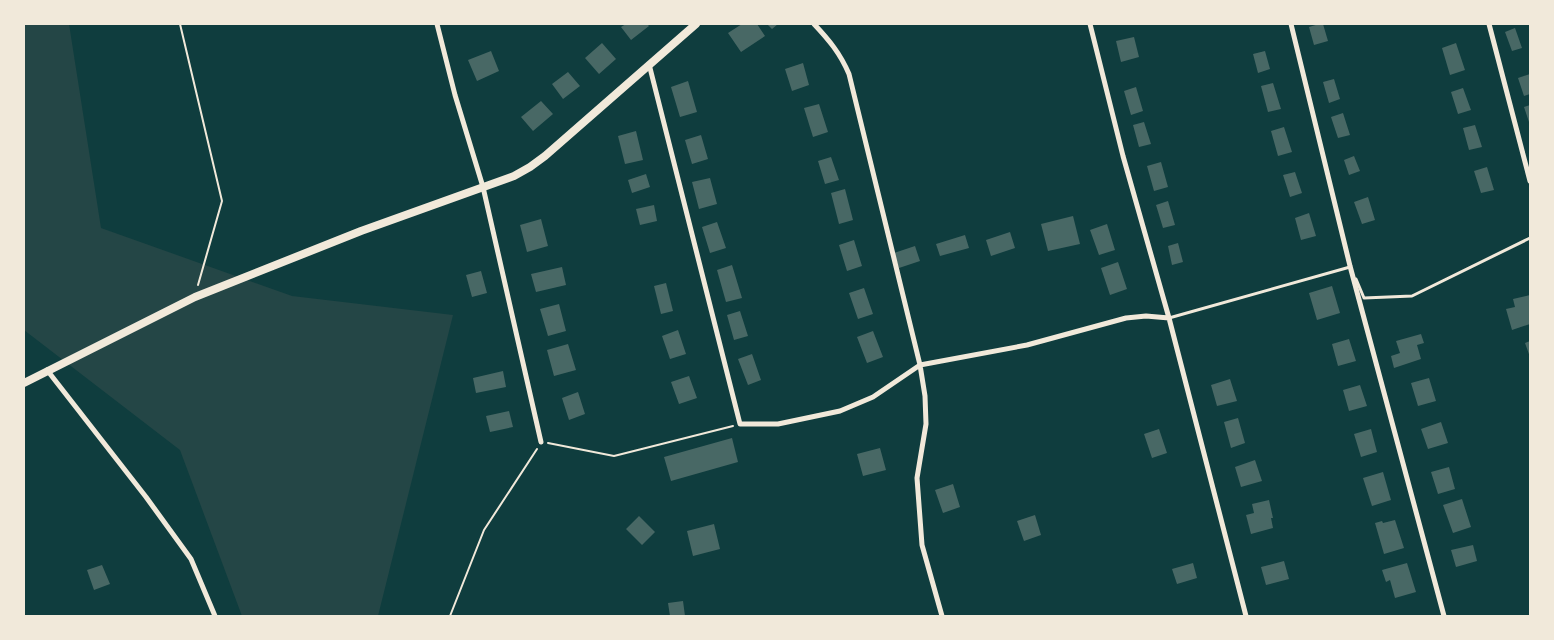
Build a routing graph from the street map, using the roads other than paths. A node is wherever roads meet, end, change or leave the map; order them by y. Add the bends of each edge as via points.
1 (437, 24) edge
2 (696, 24) edge
3 (814, 24) edge
4 (1090, 24) edge
5 (1291, 24) edge
6 (1489, 24) edge
7 (649, 64) junction
8 (1530, 181) edge
9 (483, 187) junction
10 (1530, 238) edge
11 (1350, 266) junction
12 (1168, 318) junction
13 (920, 365) junction
14 (47, 370) junction
15 (24, 383) edge
16 (541, 442) road end
17 (215, 616) edge
18 (942, 616) edge
19 (1246, 616) edge
20 (1444, 616) edge

1 - 9 street
2 - 7 street
3 - 13 street via 832,42 849,74
4 - 12 street via 1122,156
5 - 11 street
6 - 8 street
7 - 9 street via 530,168
7 - 13 street via 740,424 778,424 840,411 872,397
9 - 14 street via 195,297
9 - 16 street
10 - 11 lane via 1412,296 1364,298
11 - 12 lane
11 - 20 street
12 - 13 street via 1126,318 1027,345
12 - 19 street
13 - 18 street via 926,424 917,478 922,545
14 - 15 street
14 - 17 street via 191,558

